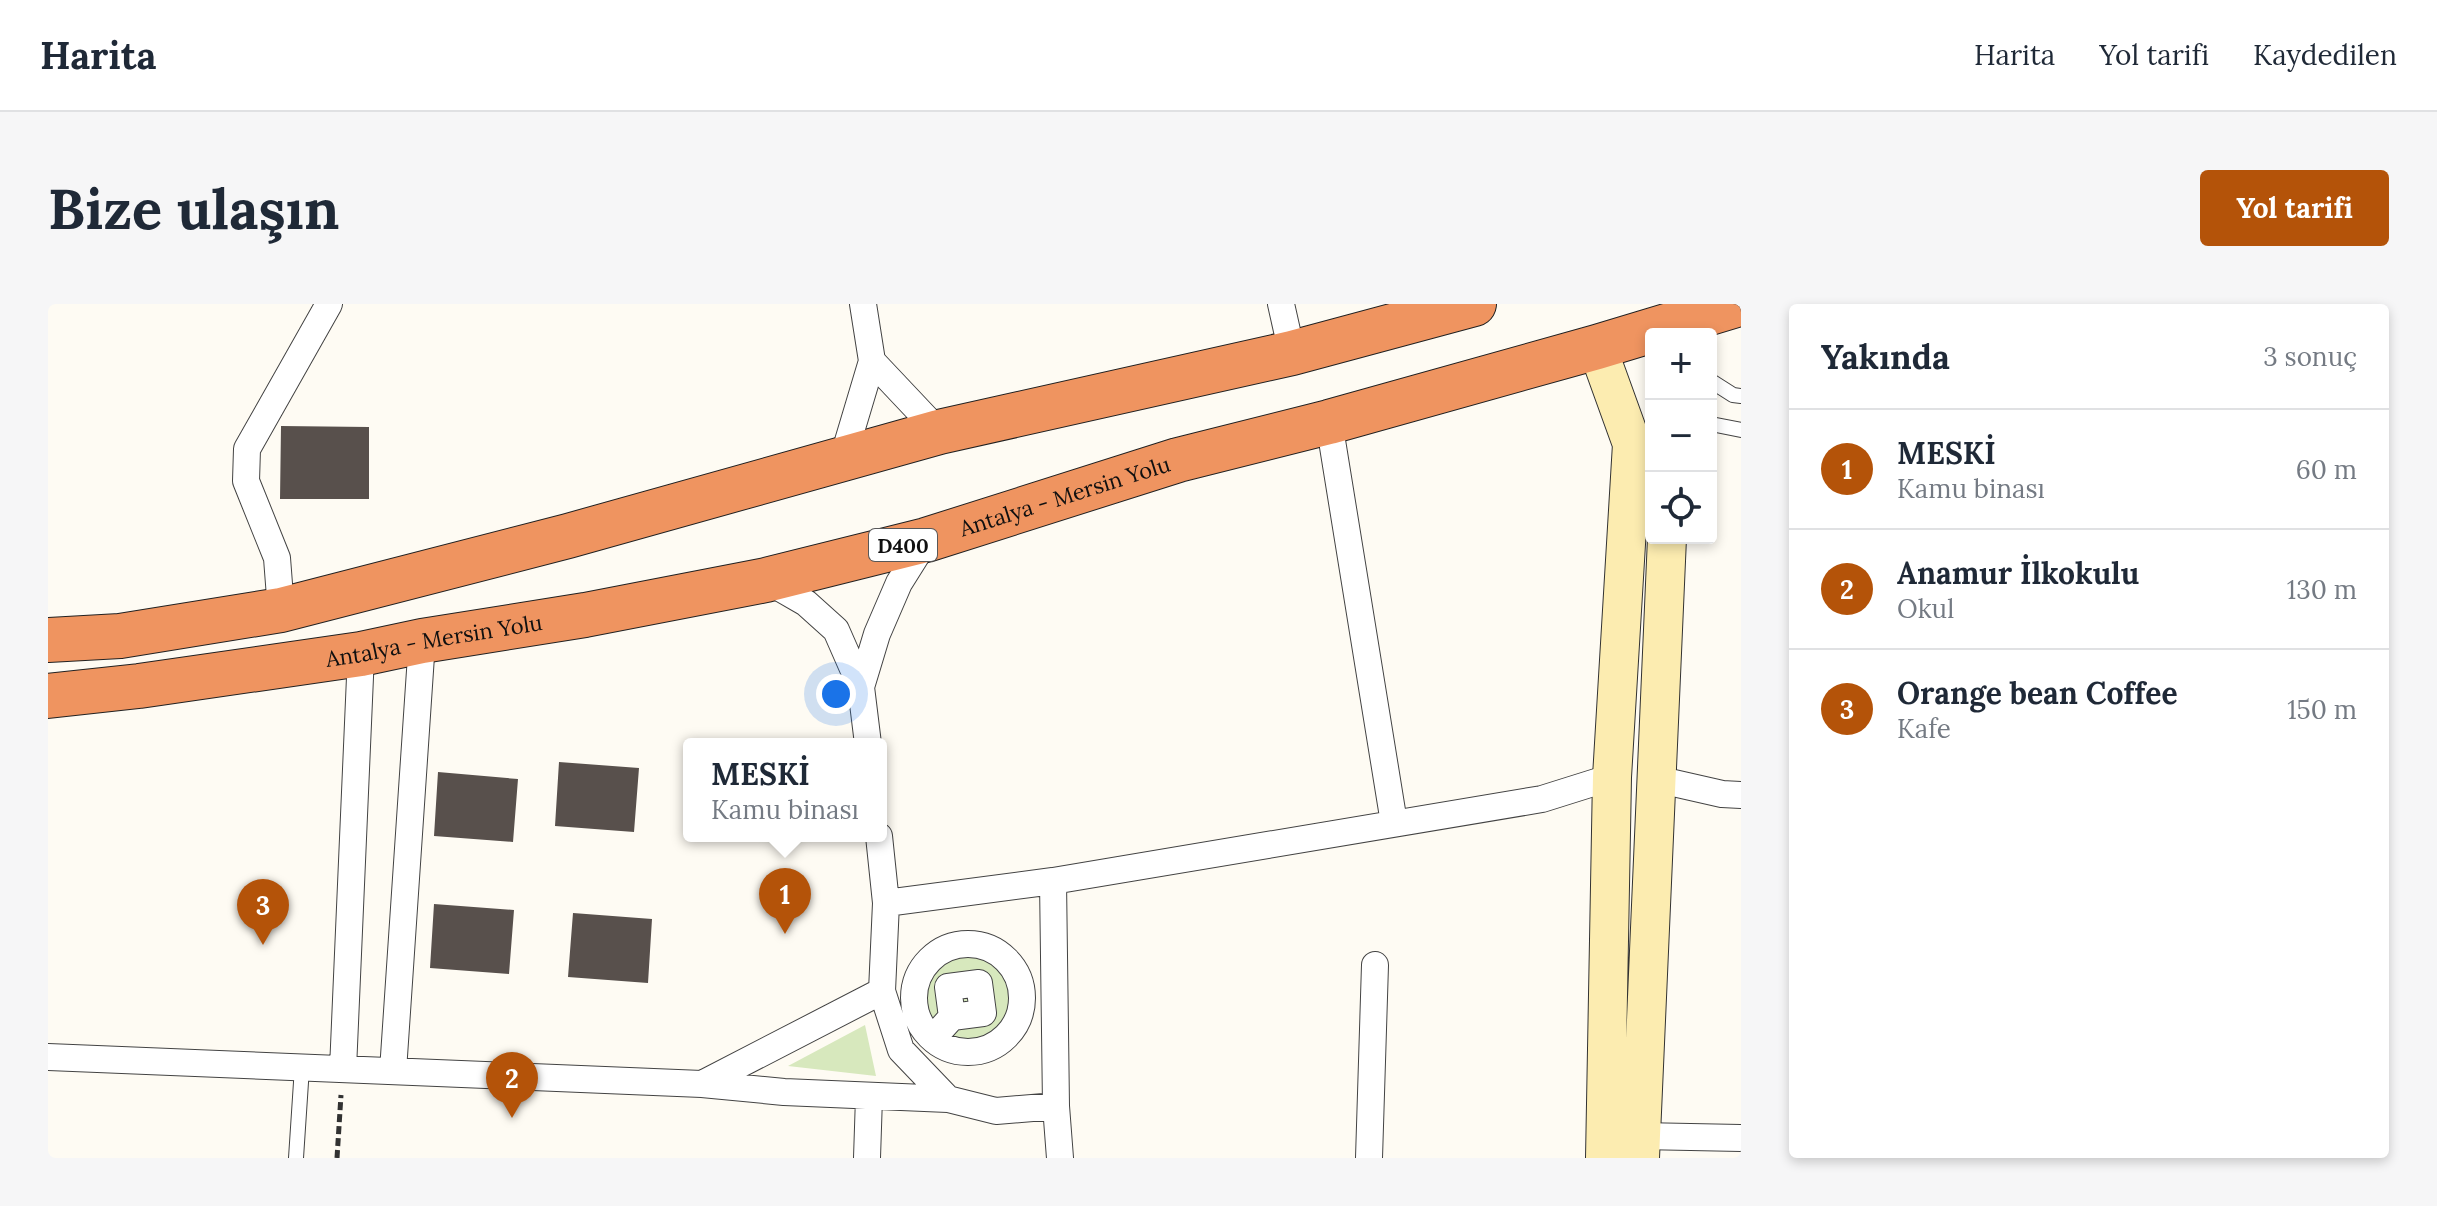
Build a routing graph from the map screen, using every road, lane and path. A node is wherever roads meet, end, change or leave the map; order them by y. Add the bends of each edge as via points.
1 (329, 304) edge
2 (863, 304) edge
3 (1281, 304) edge
4 (1464, 306) edge
5 (1715, 318) edge
6 (1597, 347) junction
7 (1292, 353) junction
8 (872, 361) junction
9 (1717, 385) edge
10 (1741, 396) edge
11 (1329, 422) junction
12 (1717, 425) edge
13 (1741, 430) edge
14 (939, 432) junction
15 (1641, 439) edge
16 (843, 458) junction
17 (926, 540) junction
18 (1667, 544) edge
19 (766, 580) junction
20 (281, 610) junction
21 (48, 640) edge
22 (422, 641) junction
23 (361, 654) junction
24 (861, 687) junction
25 (48, 696) edge
26 (867, 738) edge
27 (1612, 793) junction
28 (1655, 794) junction
29 (1732, 795) edge
30 (1394, 823) junction
31 (880, 842) edge
32 (1053, 881) junction
33 (886, 903) junction
34 (1002, 956) junction
35 (1375, 965) dead end
36 (924, 966) junction
37 (979, 983) junction
38 (948, 987) junction
39 (882, 991) junction
40 (983, 1013) junction
41 (952, 1017) junction
42 (1010, 1032) junction
43 (933, 1038) junction
44 (48, 1057) edge
45 (302, 1067) junction
46 (343, 1069) junction
47 (393, 1071) junction
48 (702, 1084) junction
49 (869, 1097) junction
50 (948, 1099) junction
51 (1056, 1106) junction
52 (1741, 1138) edge
53 (1640, 1147) edge
54 (296, 1158) edge
55 (337, 1158) edge
56 (867, 1158) edge
57 (1060, 1158) edge
58 (1369, 1158) edge
59 (1605, 1158) edge

1 - 20 street via 247,449 246,481 277,558
2 - 8 street
3 - 7 street
4 - 7 highway
5 - 6 highway, Antalya - Mersin Yolu / D400
6 - 11 highway, Antalya - Mersin Yolu / D400
6 - 15 street
7 - 14 highway
8 - 14 street
8 - 16 street
9 - 10 lane
11 - 17 highway, Antalya - Mersin Yolu / D400 via 1178,460
11 - 30 street
12 - 13 lane
14 - 16 highway
15 - 27 street
16 - 20 highway
17 - 19 highway, Antalya - Mersin Yolu / D400
17 - 24 street via 899,583
18 - 28 street
19 - 22 highway, Antalya - Mersin Yolu / D400
19 - 24 street via 806,603 836,630
20 - 21 highway via 120,636
22 - 23 highway, Antalya - Mersin Yolu / D400
22 - 47 street
23 - 25 highway, Antalya - Mersin Yolu / D400
23 - 46 street
24 - 26 street
27 - 28 street
27 - 30 street
27 - 59 street
28 - 29 street
28 - 53 street
30 - 32 street
31 - 33 street
32 - 33 street
32 - 51 street
33 - 39 street
34 - 36 street via 986,947 952,946
34 - 37 street
34 - 42 street via 1013,968 1022,996 1019,1018
35 - 58 street
36 - 38 street
36 - 43 street via 915,1004
37 - 38 street
37 - 40 street
38 - 41 street
39 - 48 street
39 - 50 street via 901,1050
40 - 41 street
40 - 42 street
41 - 43 street
42 - 43 street via 989,1047 964,1052
44 - 45 street
45 - 46 street
45 - 54 lane
46 - 47 street
46 - 55 path
47 - 48 street
48 - 49 street
49 - 50 street
49 - 56 street
50 - 51 street via 996,1111
51 - 57 street
52 - 53 street

